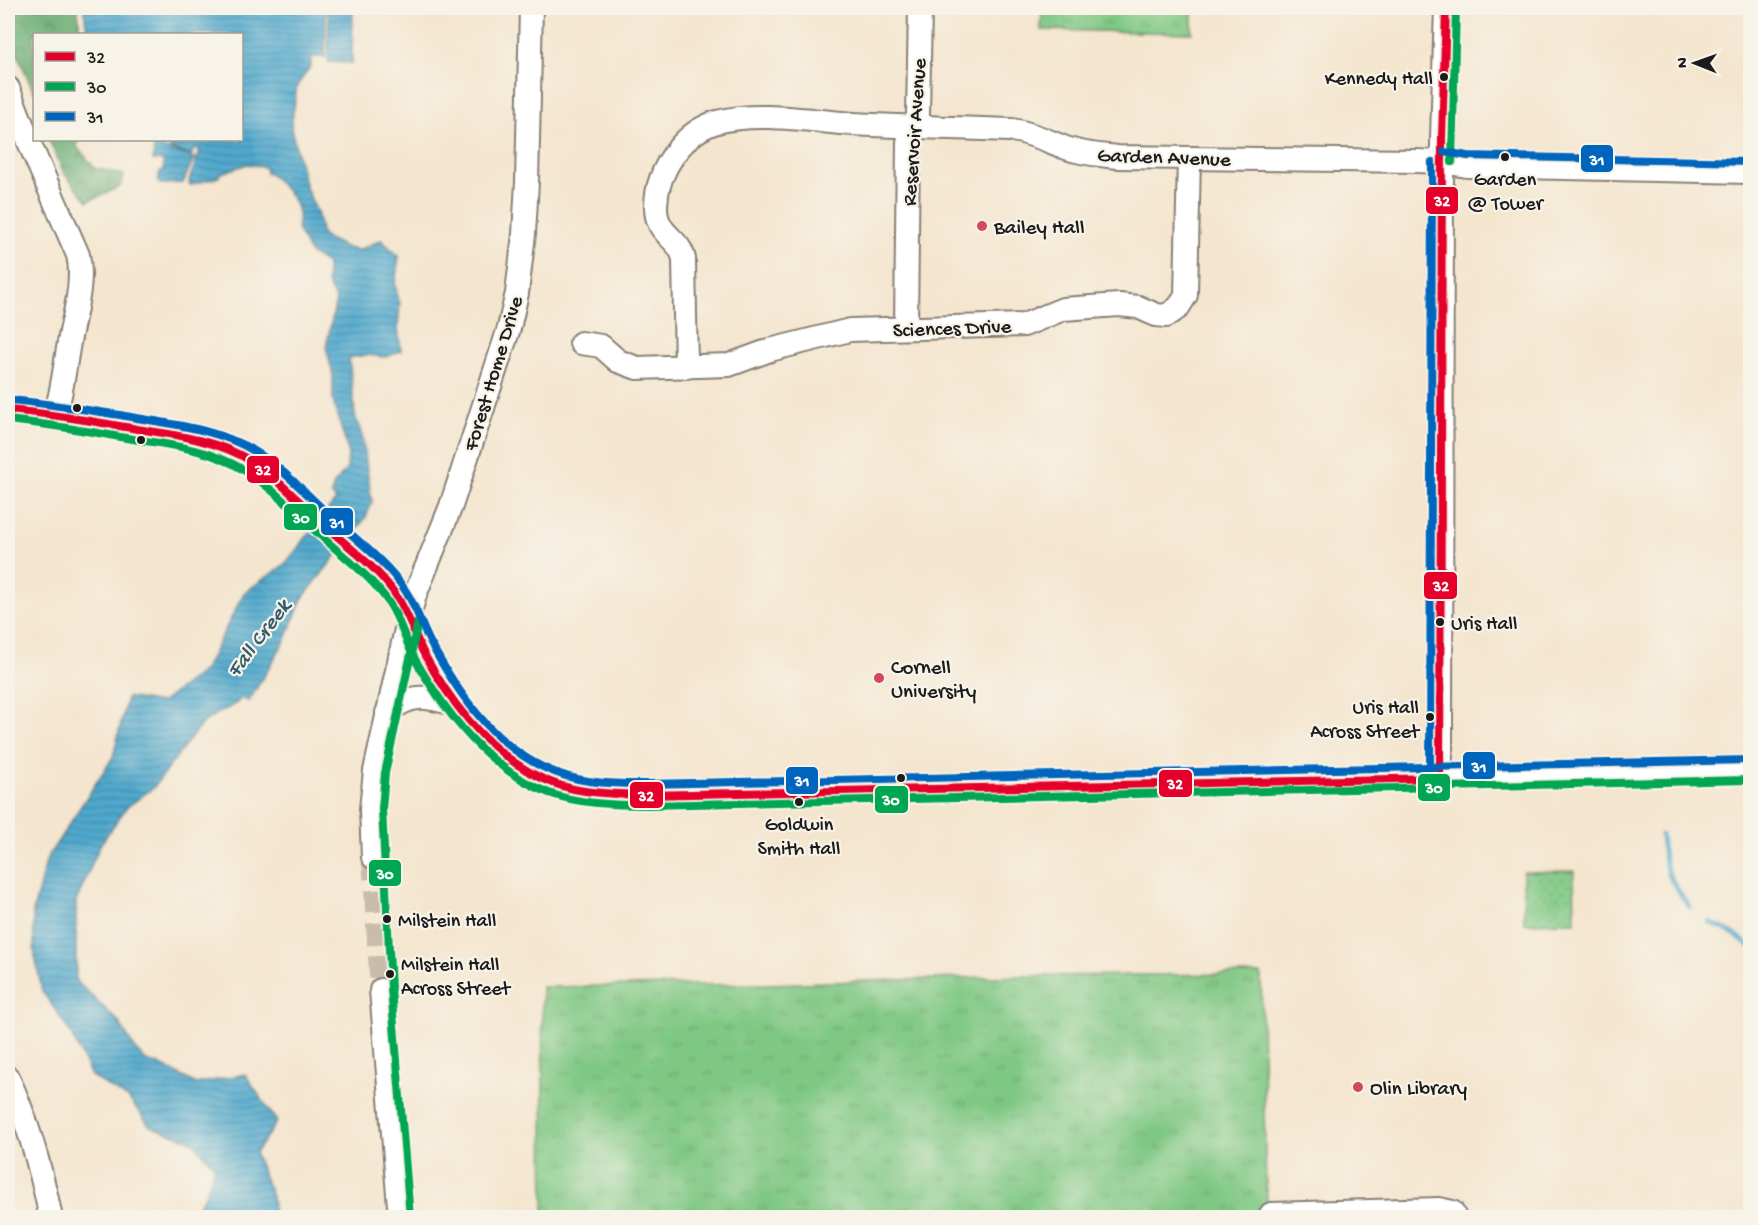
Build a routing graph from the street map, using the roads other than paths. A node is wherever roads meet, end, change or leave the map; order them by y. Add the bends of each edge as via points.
1 (531, 8) edge
2 (920, 8) edge
3 (1446, 8) edge
4 (8, 88) edge
5 (912, 128) junction
6 (1189, 158) junction
7 (1442, 162) junction
8 (1750, 172) edge
9 (906, 328) junction
10 (581, 343) dead end
11 (686, 367) junction
12 (8, 410) edge
13 (56, 415) junction
14 (408, 620) junction
15 (456, 705) junction
16 (387, 713) junction
17 (1750, 770) edge
18 (1440, 778) junction
19 (374, 857) tunnel mouth
20 (381, 990) tunnel mouth
21 (8, 1078) edge
22 (1454, 1215) edge
23 (51, 1218) edge
24 (400, 1218) edge
25 (1270, 1218) edge

1 - 14 street, Forest Home Drive via 527,182 517,293 451,506
2 - 5 street, Reservoir Avenue via 918,115
3 - 7 street
4 - 13 street via 80,264
5 - 6 street, Garden Avenue via 1012,130 1085,153
5 - 9 street, Reservoir Avenue via 908,142
5 - 11 street, Garden Avenue via 740,118 716,122 683,143 666,170 656,204 659,226 684,259
6 - 7 street, Garden Avenue
6 - 9 street, Sciences Drive via 1186,290 1184,301 1171,314 1161,316 1119,305 1063,309 1024,325
7 - 8 street, Garden Avenue via 1467,166
7 - 18 street
9 - 11 street, Sciences Drive via 834,332 735,364
10 - 11 street, Sciences Drive via 601,346 618,361 637,368
12 - 13 street
13 - 14 street via 213,444 250,461 395,594
14 - 15 street
14 - 16 street, Forest Home Drive
15 - 16 street via 417,697 398,703
15 - 18 street via 491,744 531,773 559,785 605,793
16 - 19 street, Forest Home Drive via 372,790
17 - 18 street
20 - 24 street
21 - 23 street via 31,1134
22 - 25 street via 1439,1209 1305,1212 1271,1214

